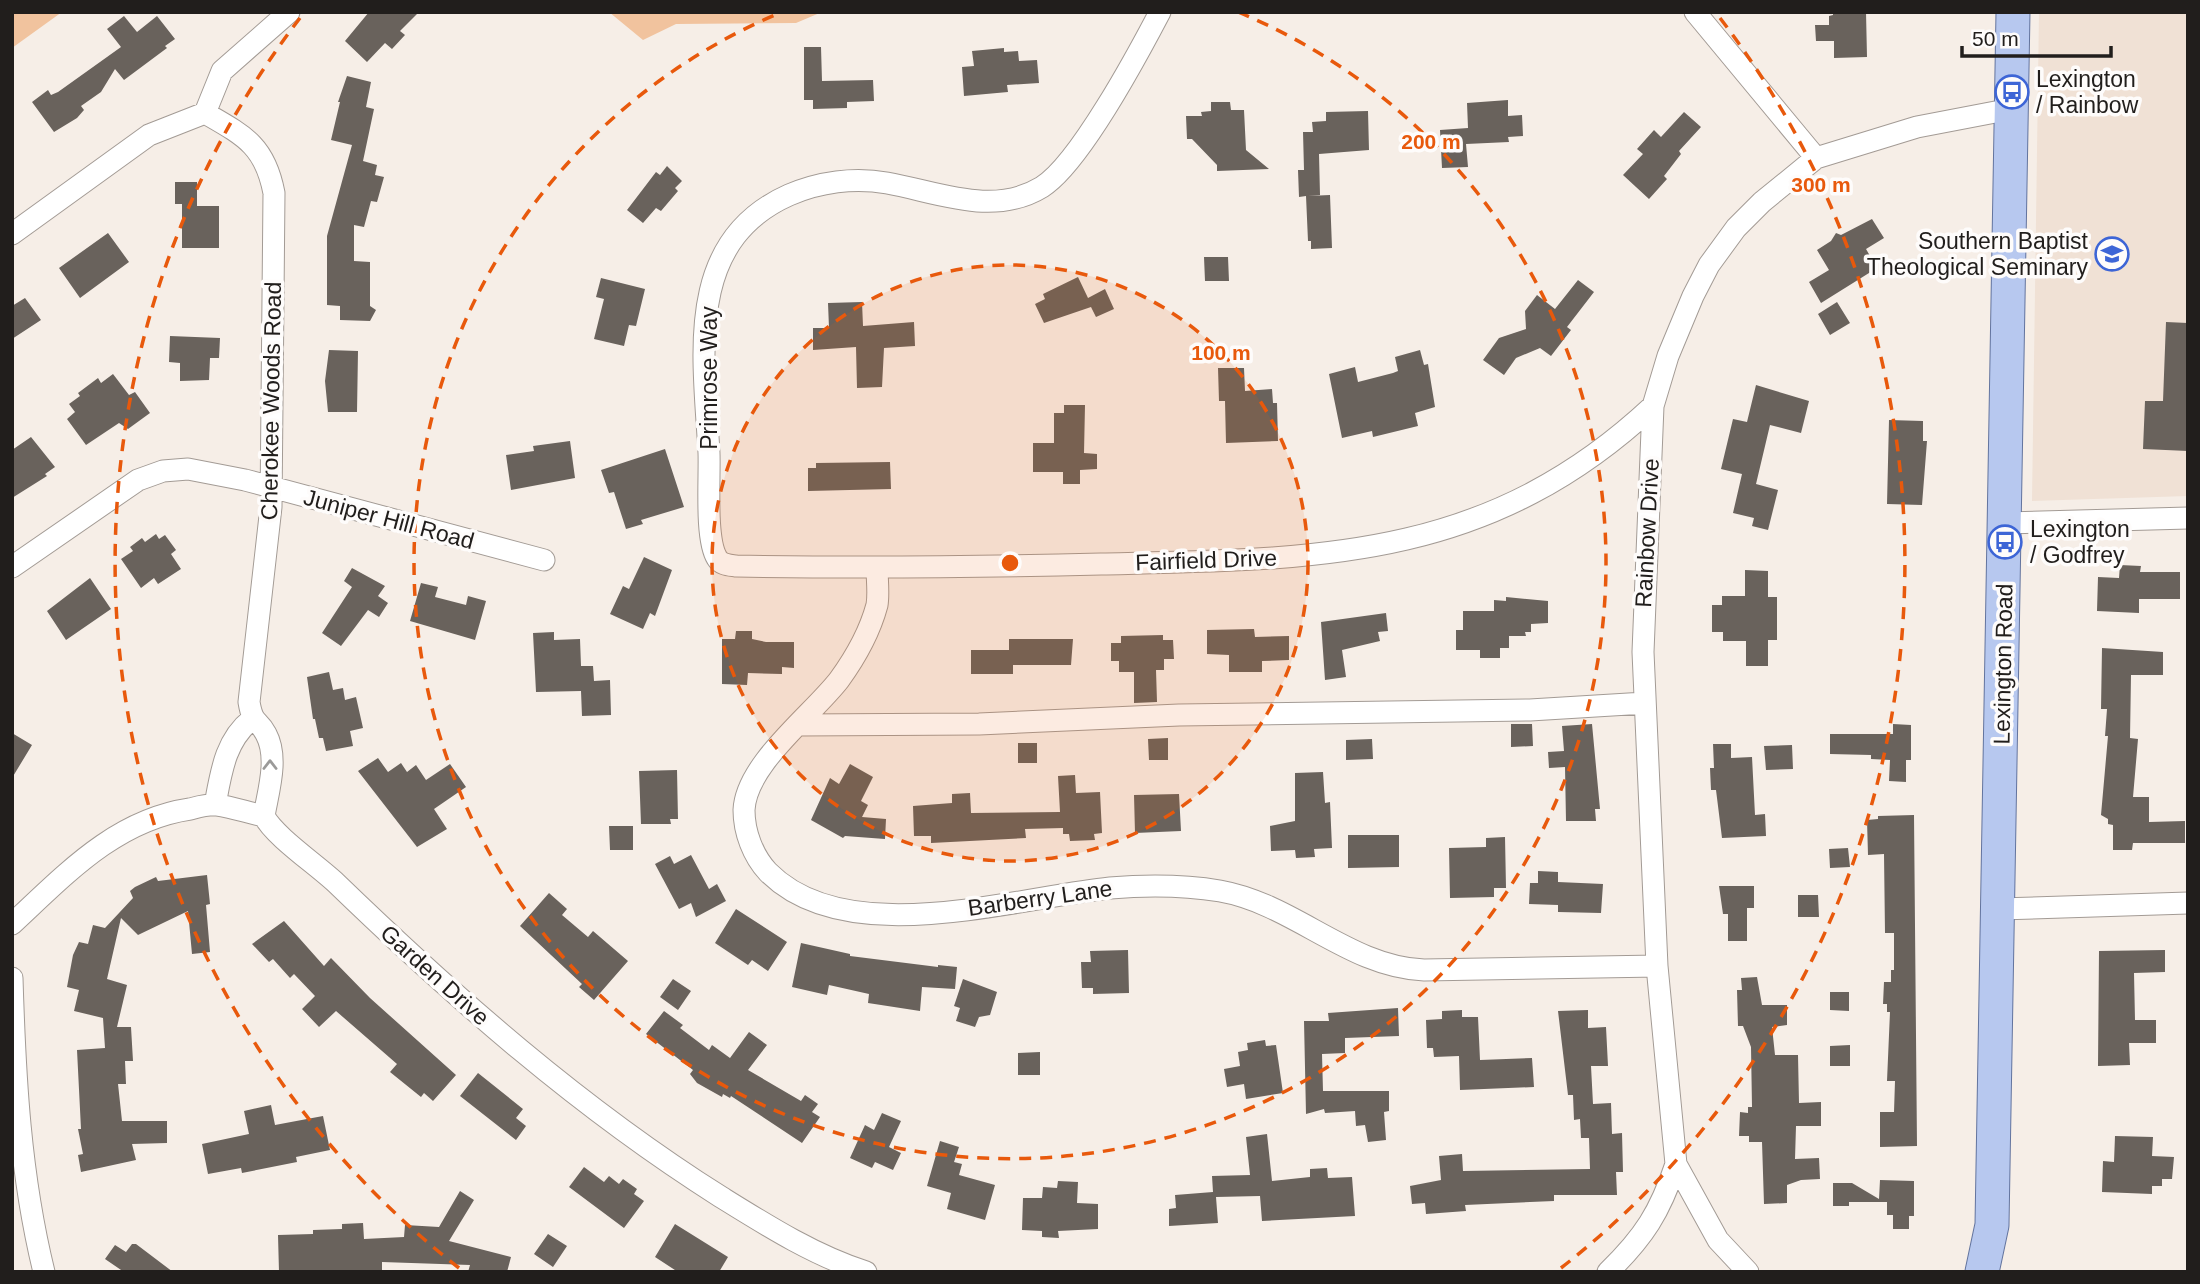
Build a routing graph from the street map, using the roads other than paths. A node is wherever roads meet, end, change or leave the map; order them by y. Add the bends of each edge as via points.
1 (289, 12) edge
2 (1160, 12) edge
3 (1695, 12) edge
4 (2013, 12) edge
5 (2011, 109) junction
6 (205, 113) junction
7 (1816, 158) junction
8 (12, 234) edge
9 (1653, 406) junction
10 (272, 488) junction
11 (2188, 519) edge
12 (2006, 523) junction
13 (544, 559) dead end
14 (721, 562) joint
15 (12, 568) edge
16 (877, 568) junction
17 (1645, 704) junction
18 (252, 719) junction
19 (799, 725) junction
20 (215, 805) junction
21 (264, 816) junction
22 (2188, 903) edge
23 (1999, 909) junction
24 (12, 924) edge
25 (1657, 966) junction
26 (12, 978) edge
27 (1676, 1164) junction
28 (44, 1272) edge
29 (866, 1272) edge
30 (1608, 1272) edge
31 (1748, 1272) edge
32 (1983, 1272) edge

1 - 6 street via 222,71
2 - 14 street, Primrose Way via 1071,160 1043,187 1002,200 973,201 887,183 831,182 776,201 736,233 717,264 706,310 711,531
3 - 7 street
4 - 5 main road, Lexington Road
5 - 7 street, Rainbow Drive via 1917,127
5 - 12 main road, Lexington Road
6 - 8 street via 149,135
6 - 10 street, Cherokee Woods Road via 245,135 270,170 274,193
7 - 9 street, Rainbow Drive via 1736,228 1709,265 1668,356
9 - 16 street, Fairfield Drive via 1560,479 1517,503 1449,529 1381,545 1316,555 1220,561
9 - 17 street, Rainbow Drive via 1644,561
10 - 13 street, Juniper Hill Road
10 - 15 street, Juniper Hill Road via 188,469 150,475
10 - 18 street, Cherokee Woods Road via 249,702
11 - 12 street
12 - 23 main road, Lexington Road
14 - 16 street, Fairfield Drive
16 - 19 street, Barberry Lane via 878,602 859,648 839,680
17 - 19 street
17 - 25 street, Rainbow Drive
18 - 20 street via 238,730 223,764
21 -> 18 street, Cherokee Woods Road via 272,767 270,750 266,734
19 - 25 street, Barberry Lane via 754,779 744,808 745,828 762,866 778,883 822,905 915,913 1107,888 1189,887 1242,897 1388,966 1424,970
20 - 21 street
20 - 24 street via 172,811 114,835
21 - 29 street, Garden Drive via 495,1030 604,1115 747,1214
22 - 23 street
23 - 32 main road, Lexington Road via 1992,1225
25 - 27 street, Rainbow Drive
26 - 28 street via 22,1159
27 - 30 street, Rainbow Drive via 1656,1218
27 - 31 street, Rainbow Drive via 1718,1240

